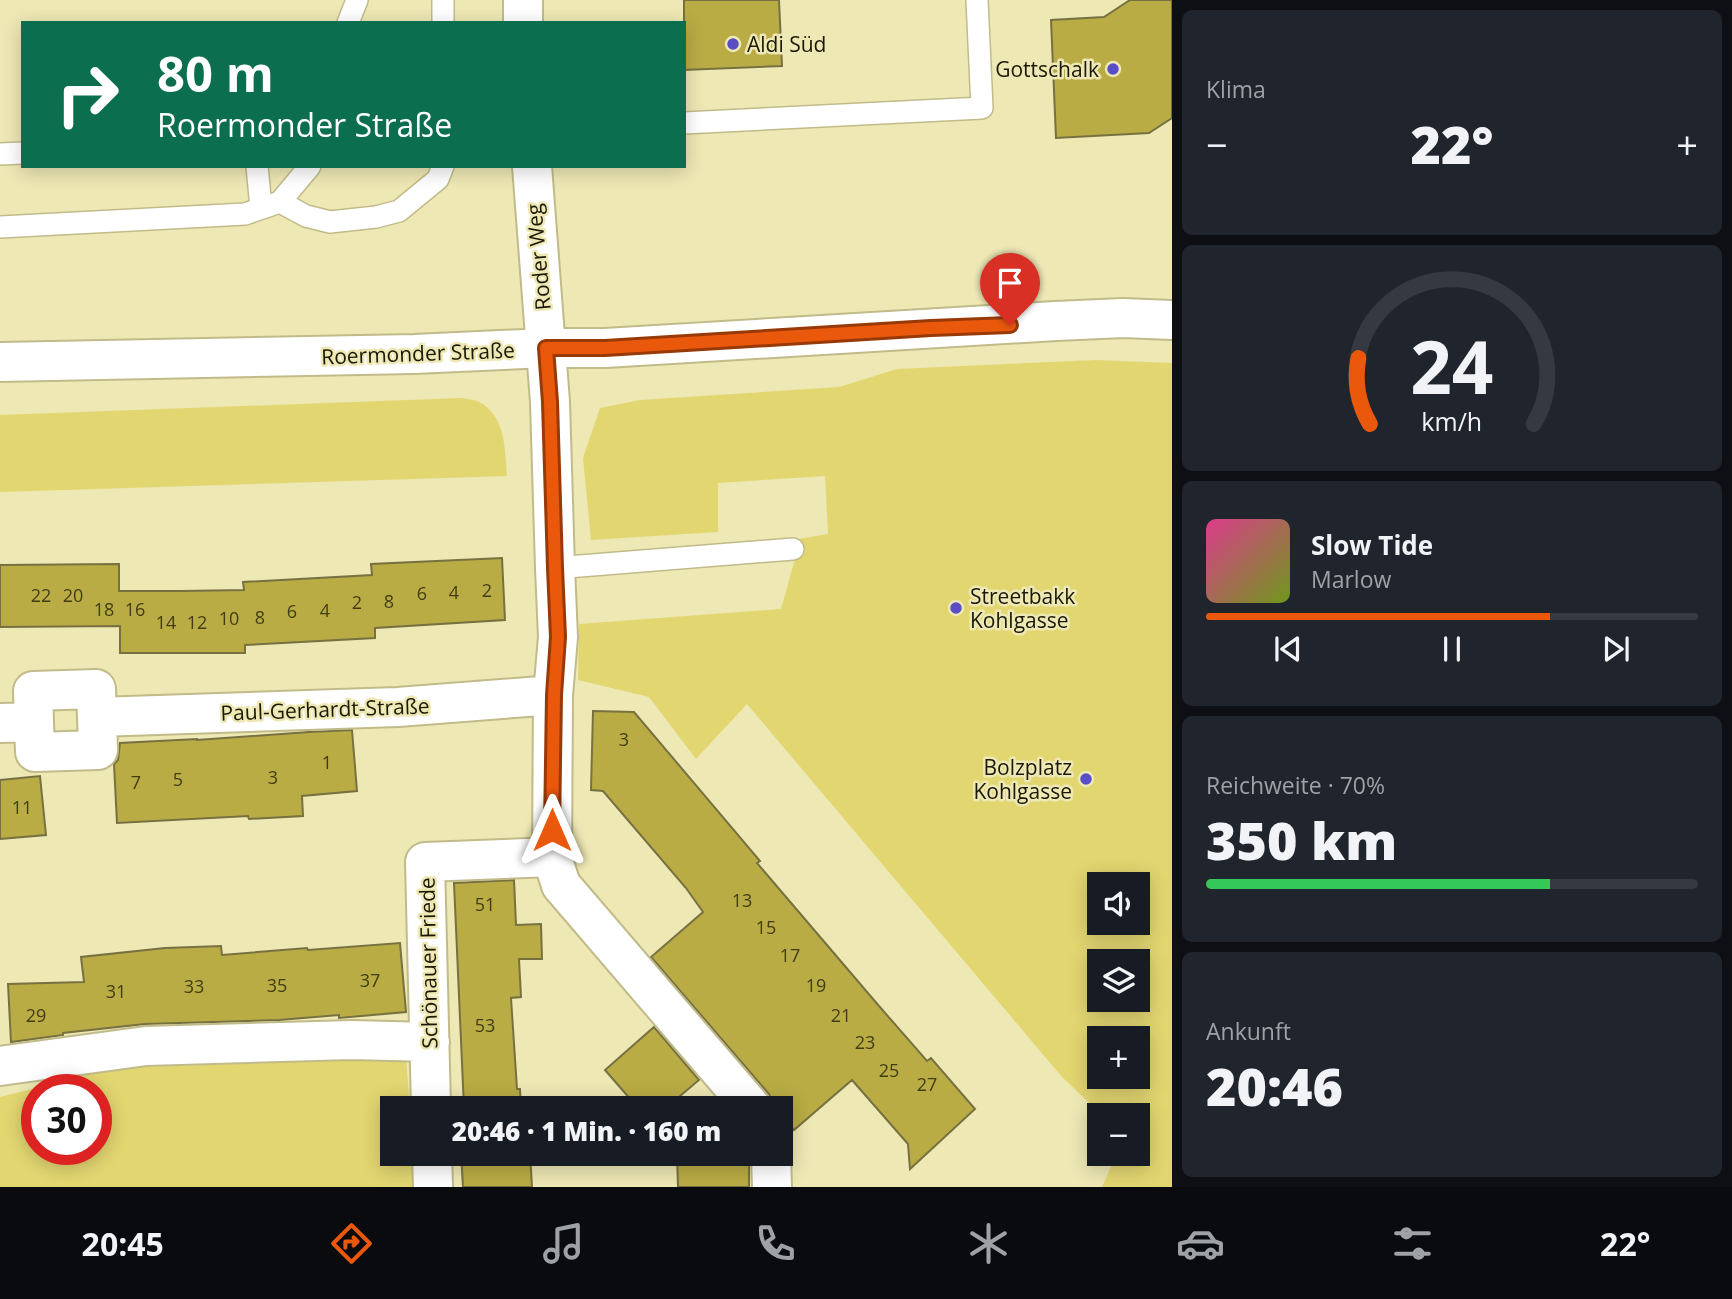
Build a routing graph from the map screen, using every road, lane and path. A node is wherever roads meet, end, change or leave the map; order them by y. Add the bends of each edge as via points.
1 (357, 0) edge
2 (443, 0) edge
3 (523, 0) edge
4 (977, 0) edge
5 (349, 21) edge
6 (443, 21) edge
7 (523, 21) edge
8 (686, 122) edge
9 (21, 153) edge
10 (0, 154) edge
11 (258, 168) edge
12 (308, 168) edge
13 (442, 168) edge
14 (531, 168) edge
15 (270, 205) junction
16 (0, 227) edge
17 (1172, 320) edge
18 (546, 348) junction
19 (0, 362) edge
20 (793, 549) dead end
21 (555, 568) junction
22 (554, 695) junction
23 (17, 723) edge
24 (552, 857) junction
25 (430, 1042) junction
26 (0, 1066) edge
27 (431, 1096) edge
28 (742, 1096) edge
29 (432, 1166) edge
30 (771, 1166) edge
31 (433, 1187) edge
32 (772, 1187) edge

1 - 5 lane
2 - 6 lane
3 - 7 street
4 - 8 lane via 982,108
9 - 10 lane
11 - 15 lane
12 - 15 lane
13 - 15 lane via 438,179 399,211 376,217 330,222
14 - 18 street, Roder Weg
15 - 16 lane via 246,214
17 - 18 street, Roermonder Straße via 1123,318
18 - 19 street, Roermonder Straße
18 - 21 street
20 - 21 lane
21 - 22 street via 558,637
22 - 23 street, Paul-Gerhardt-Straße via 398,707 97,717 96,689 33,691
22 - 24 street
24 - 25 street, Schönauer Friede via 425,862
24 - 28 street via 561,885
25 - 26 street via 146,1046
25 - 27 street, Schönauer Friede
29 - 31 street
30 - 32 street

